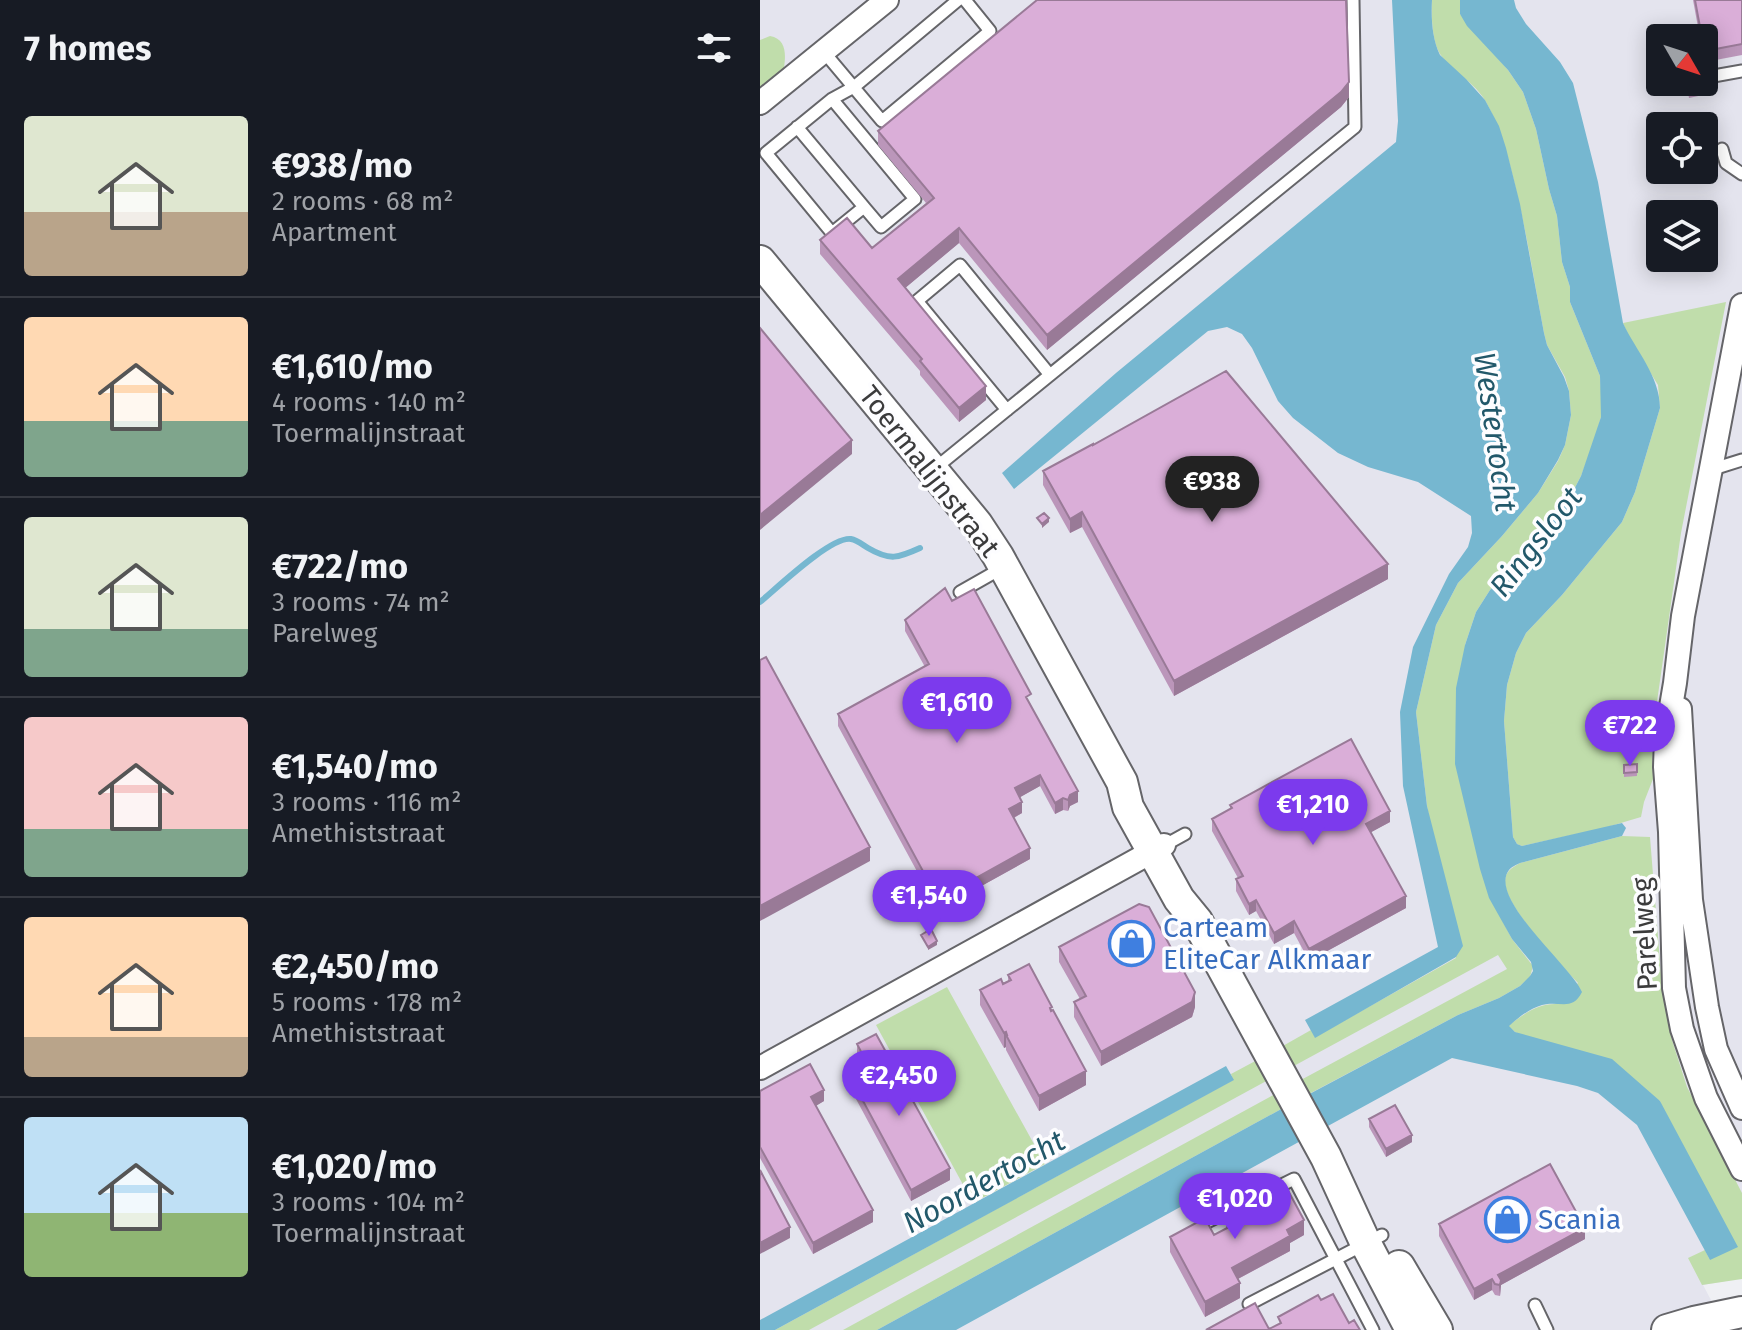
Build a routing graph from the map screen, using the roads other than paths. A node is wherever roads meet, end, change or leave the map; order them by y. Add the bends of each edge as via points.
1 (887, 0) edge
2 (958, 0) edge
3 (965, 0) edge
4 (1353, 0) edge
5 (824, 52) junction
6 (1742, 71) edge
7 (1718, 75) edge
8 (854, 87) junction
9 (832, 99) junction
10 (760, 103) edge
11 (797, 127) junction
12 (1722, 149) dead end
13 (1742, 174) edge
14 (864, 207) junction
15 (760, 261) edge
16 (1742, 305) edge
17 (1050, 375) junction
18 (1007, 410) junction
19 (1742, 460) edge
20 (1710, 470) junction
21 (933, 471) junction
22 (1005, 566) junction
23 (960, 592) dead end
24 (1675, 683) junction
25 (1168, 844) junction
26 (760, 1068) edge
27 (1742, 1108) edge
28 (1742, 1169) edge
29 (1205, 1223) edge
30 (1374, 1240) junction
31 (1335, 1260) junction
32 (1249, 1304) edge
33 (1535, 1305) dead end
34 (1742, 1312) edge
35 (1742, 1325) edge
36 (1373, 1330) edge
37 (1411, 1330) edge
38 (1437, 1330) edge
39 (1547, 1330) edge
40 (1667, 1330) edge
41 (1724, 1330) edge

1 - 5 street
2 - 8 lane
3 - 8 lane via 990,31 882,121
4 - 17 lane via 1355,127
5 - 8 lane
5 - 10 street
6 - 7 lane
8 - 9 lane
9 - 11 lane
9 - 14 lane via 915,199 881,227
11 - 14 lane
11 - 14 lane via 766,153 832,233
12 - 13 lane via 1726,163
15 - 21 street, Toermalijnstraat
16 - 20 street, Parelweg
17 - 18 lane
17 - 18 lane via 960,265 917,301
18 - 21 lane
19 - 20 lane
20 - 24 street, Parelweg
21 - 22 street, Toermalijnstraat
22 - 23 lane
22 - 25 street, Toermalijnstraat via 1122,782
24 - 27 street, Parelweg via 1691,900 1707,1007 1716,1049
24 - 28 street, Parelweg via 1665,767 1674,988 1693,1066
25 - 26 street
25 - 30 street, Toermalijnstraat via 1191,890 1197,921
29 - 31 lane via 1294,1179
30 - 31 lane
30 - 37 street
30 - 38 street
31 - 32 lane
31 - 36 lane
33 - 39 lane
34 - 40 street
35 - 41 street

